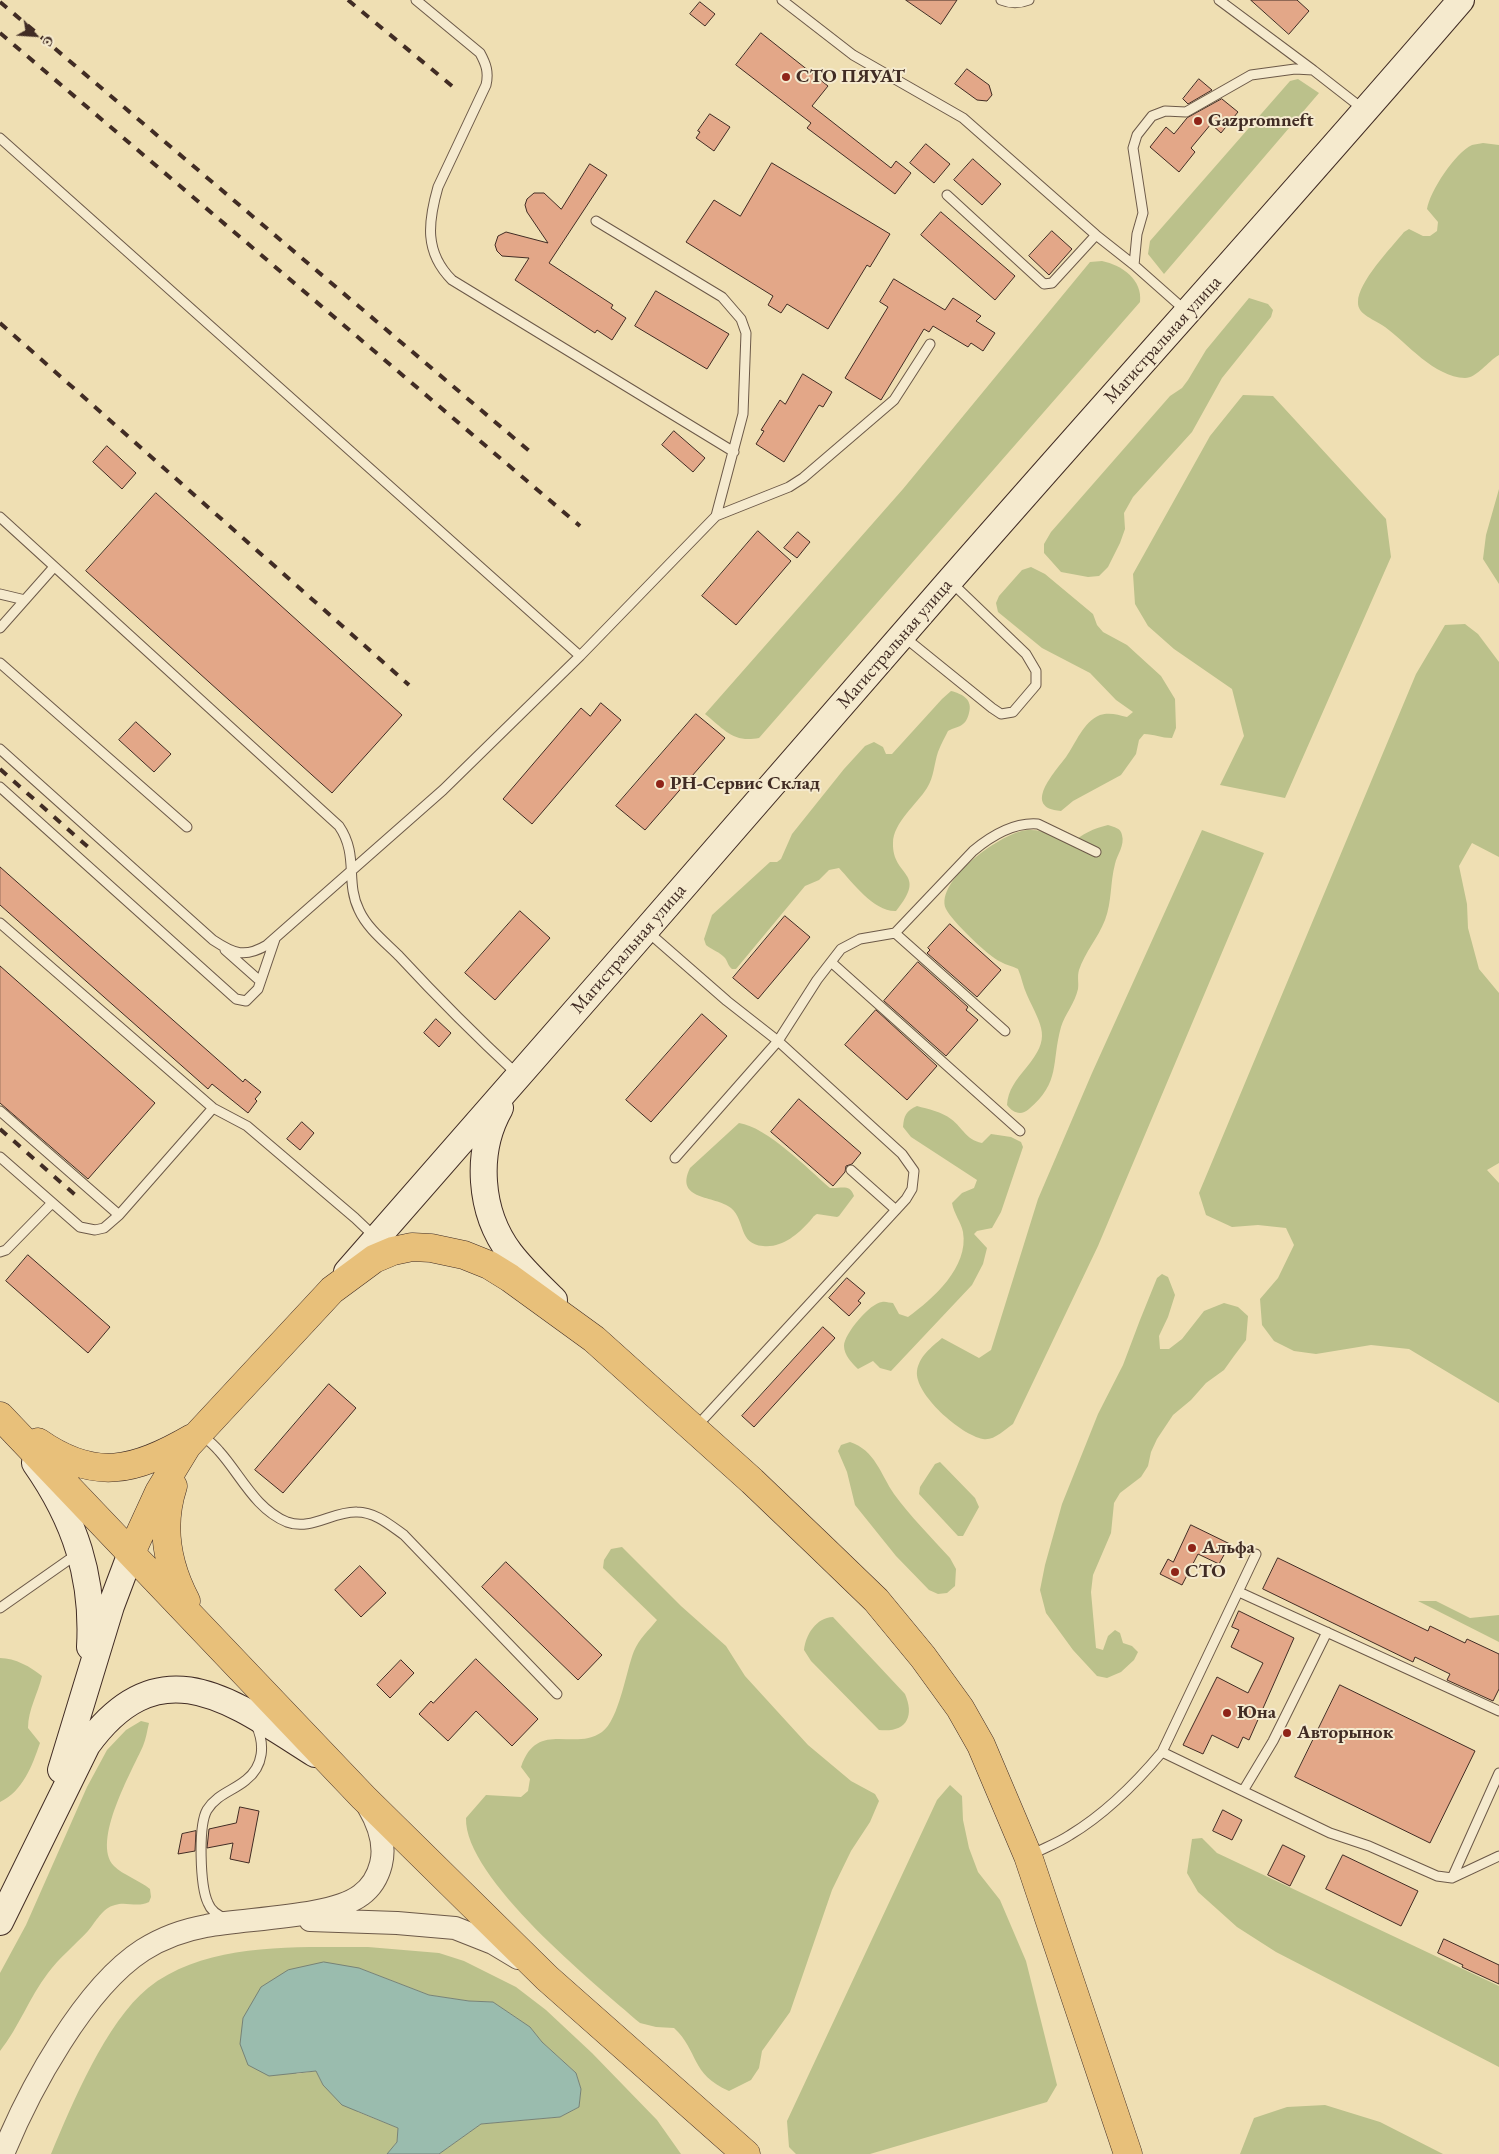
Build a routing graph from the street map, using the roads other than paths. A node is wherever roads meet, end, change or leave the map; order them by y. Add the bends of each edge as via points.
1 (416, 0) edge
2 (782, 0) edge
3 (1001, 0) edge
4 (1030, 0) edge
5 (1218, 0) edge
6 (1461, 0) edge
7 (1313, 70) junction
8 (1365, 111) junction
9 (0, 138) edge
10 (947, 195) dead end
11 (596, 221) dead end
12 (1096, 235) junction
13 (1134, 264) junction
14 (1188, 312) junction
15 (930, 344) dead end
16 (734, 452) junction
17 (716, 516) junction
18 (0, 517) edge
19 (54, 567) junction
20 (950, 581) junction
21 (0, 594) edge
22 (25, 600) junction
23 (0, 628) edge
24 (902, 635) junction
25 (580, 656) junction
26 (0, 663) edge
27 (0, 749) edge
28 (0, 787) edge
29 (187, 827) dead end
30 (1096, 852) dead end
31 (352, 871) junction
32 (0, 923) edge
33 (646, 930) junction
34 (894, 933) junction
35 (276, 937) junction
36 (213, 940) junction
37 (830, 962) junction
38 (260, 981) junction
39 (1005, 1032) dead end
40 (778, 1041) junction
41 (520, 1077) junction
42 (213, 1108) junction
43 (0, 1111) edge
44 (1020, 1132) dead end
45 (0, 1157) edge
46 (675, 1158) dead end
47 (851, 1170) dead end
48 (51, 1204) junction
49 (896, 1210) junction
50 (120, 1215) junction
51 (376, 1239) junction
52 (0, 1252) edge
53 (332, 1290) junction
54 (594, 1339) junction
55 (0, 1416) edge
56 (694, 1429) junction
57 (200, 1434) junction
58 (81, 1551) junction
59 (131, 1553) junction
60 (1256, 1554) dead end
61 (1239, 1592) junction
62 (0, 1608) edge
63 (1327, 1632) junction
64 (221, 1647) junction
65 (89, 1678) junction
66 (557, 1694) dead end
67 (236, 1705) junction
68 (1499, 1711) edge
69 (1162, 1752) junction
70 (331, 1764) junction
71 (1499, 1773) edge
72 (1243, 1791) junction
73 (363, 1797) junction
74 (33, 1853) junction
75 (1028, 1856) junction
76 (1499, 1856) edge
77 (1452, 1878) junction
78 (207, 1902) junction
79 (264, 1919) junction
80 (240, 1921) junction
81 (0, 1922) edge
82 (192, 1930) junction
83 (547, 1978) junction
84 (1117, 2119) junction
85 (3, 2154) edge
86 (746, 2154) edge
87 (1116, 2154) edge
88 (1128, 2154) edge

1 - 16 lane via 480,52 488,75 433,205 431,244 442,270 452,280
2 - 12 lane via 853,55 963,118
3 - 4 lane via 1009,3
5 - 7 lane
6 - 8 main road, Магистральная улица
7 - 8 lane
7 - 13 lane via 1251,75 1186,112 1152,116 1137,135 1133,148 1143,213
8 - 14 main road, Магистральная улица
9 - 25 lane
10 - 12 lane via 1044,284 1052,283
11 - 16 lane via 722,297 741,319 746,333 745,398
12 - 13 lane
13 - 14 lane
14 - 20 main road, Магистральная улица
15 - 17 lane via 894,400 803,478 789,487
16 - 17 lane
17 - 25 lane
18 - 19 lane
19 - 22 lane
19 - 31 lane via 339,826 347,838
20 - 24 main road, Магистральная улица
20 - 24 lane via 1026,654 1036,671 1036,686 1013,712 1001,714
21 - 22 lane
22 - 23 lane
24 - 33 main road, Магистральная улица
25 - 31 lane via 443,790
26 - 29 lane
27 - 36 lane
28 - 38 lane via 236,999 246,1001
30 - 34 lane via 1038,824 1013,828 973,851
31 - 35 lane
31 - 41 lane via 354,898 363,918 448,1008
32 - 42 lane
33 - 40 lane
33 - 41 main road, Магистральная улица
34 - 37 lane via 850,943
34 - 39 lane
35 - 36 lane via 249,953 231,951
35 - 38 lane
36 - 38 lane
37 - 40 lane
37 - 44 lane
40 - 46 lane
40 - 49 lane via 911,1165 915,1178 912,1189
41 - 51 main road, Магистральная улица
41 - 54 main road via 499,1110 485,1151 483,1176 489,1208 496,1231 510,1253
42 - 50 lane
42 - 51 lane via 240,1122 262,1139
43 - 50 lane
45 - 48 lane
47 - 49 lane
48 - 50 lane via 72,1222 88,1230 104,1228
48 - 52 lane via 6,1250
49 - 56 lane
51 - 53 main road, Магистральная улица
53 - 54 main road via 374,1259 393,1251 412,1247 450,1251 489,1265
53 - 57 main road
54 - 56 main road
55 - 57 main road via 71,1462 110,1469 134,1464
55 - 58 main road via 49,1483
55 - 59 main road
56 - 75 main road via 876,1600 923,1657 960,1708 981,1745
57 - 59 main road via 187,1446 172,1469
57 - 64 main road via 172,1491 166,1541 172,1570 186,1601
57 - 66 lane via 218,1450 255,1498 287,1522 302,1525 341,1513 357,1512 379,1518 404,1534
58 - 62 lane
58 - 65 main road via 90,1595
59 - 64 main road
59 - 65 main road
60 - 61 lane
61 - 63 lane
61 - 69 lane
63 - 68 lane
63 - 72 lane via 1273,1741
64 - 70 main road
65 - 74 main road
67 - 70 main road
67 - 74 main road via 196,1691 178,1689 137,1698 116,1711 87,1745
67 - 78 lane via 256,1725 263,1745 256,1768 247,1780 214,1800 203,1817 201,1856
69 - 72 lane
69 - 75 lane via 1142,1776 1095,1817 1069,1836
70 - 73 main road
71 - 77 lane
72 - 77 lane via 1330,1833 1437,1876
73 - 79 street via 377,1824 383,1849 380,1869 370,1887 362,1895 326,1909
73 - 83 main road
74 - 81 main road
75 - 84 main road
76 - 77 lane
78 - 80 lane via 219,1916
78 - 82 lane via 204,1916
79 - 80 street
79 - 83 street via 397,1922 455,1928 493,1943
80 - 82 street
82 - 85 street via 142,1951 94,1996 48,2064
83 - 86 main road
84 - 87 main road
84 - 88 main road

